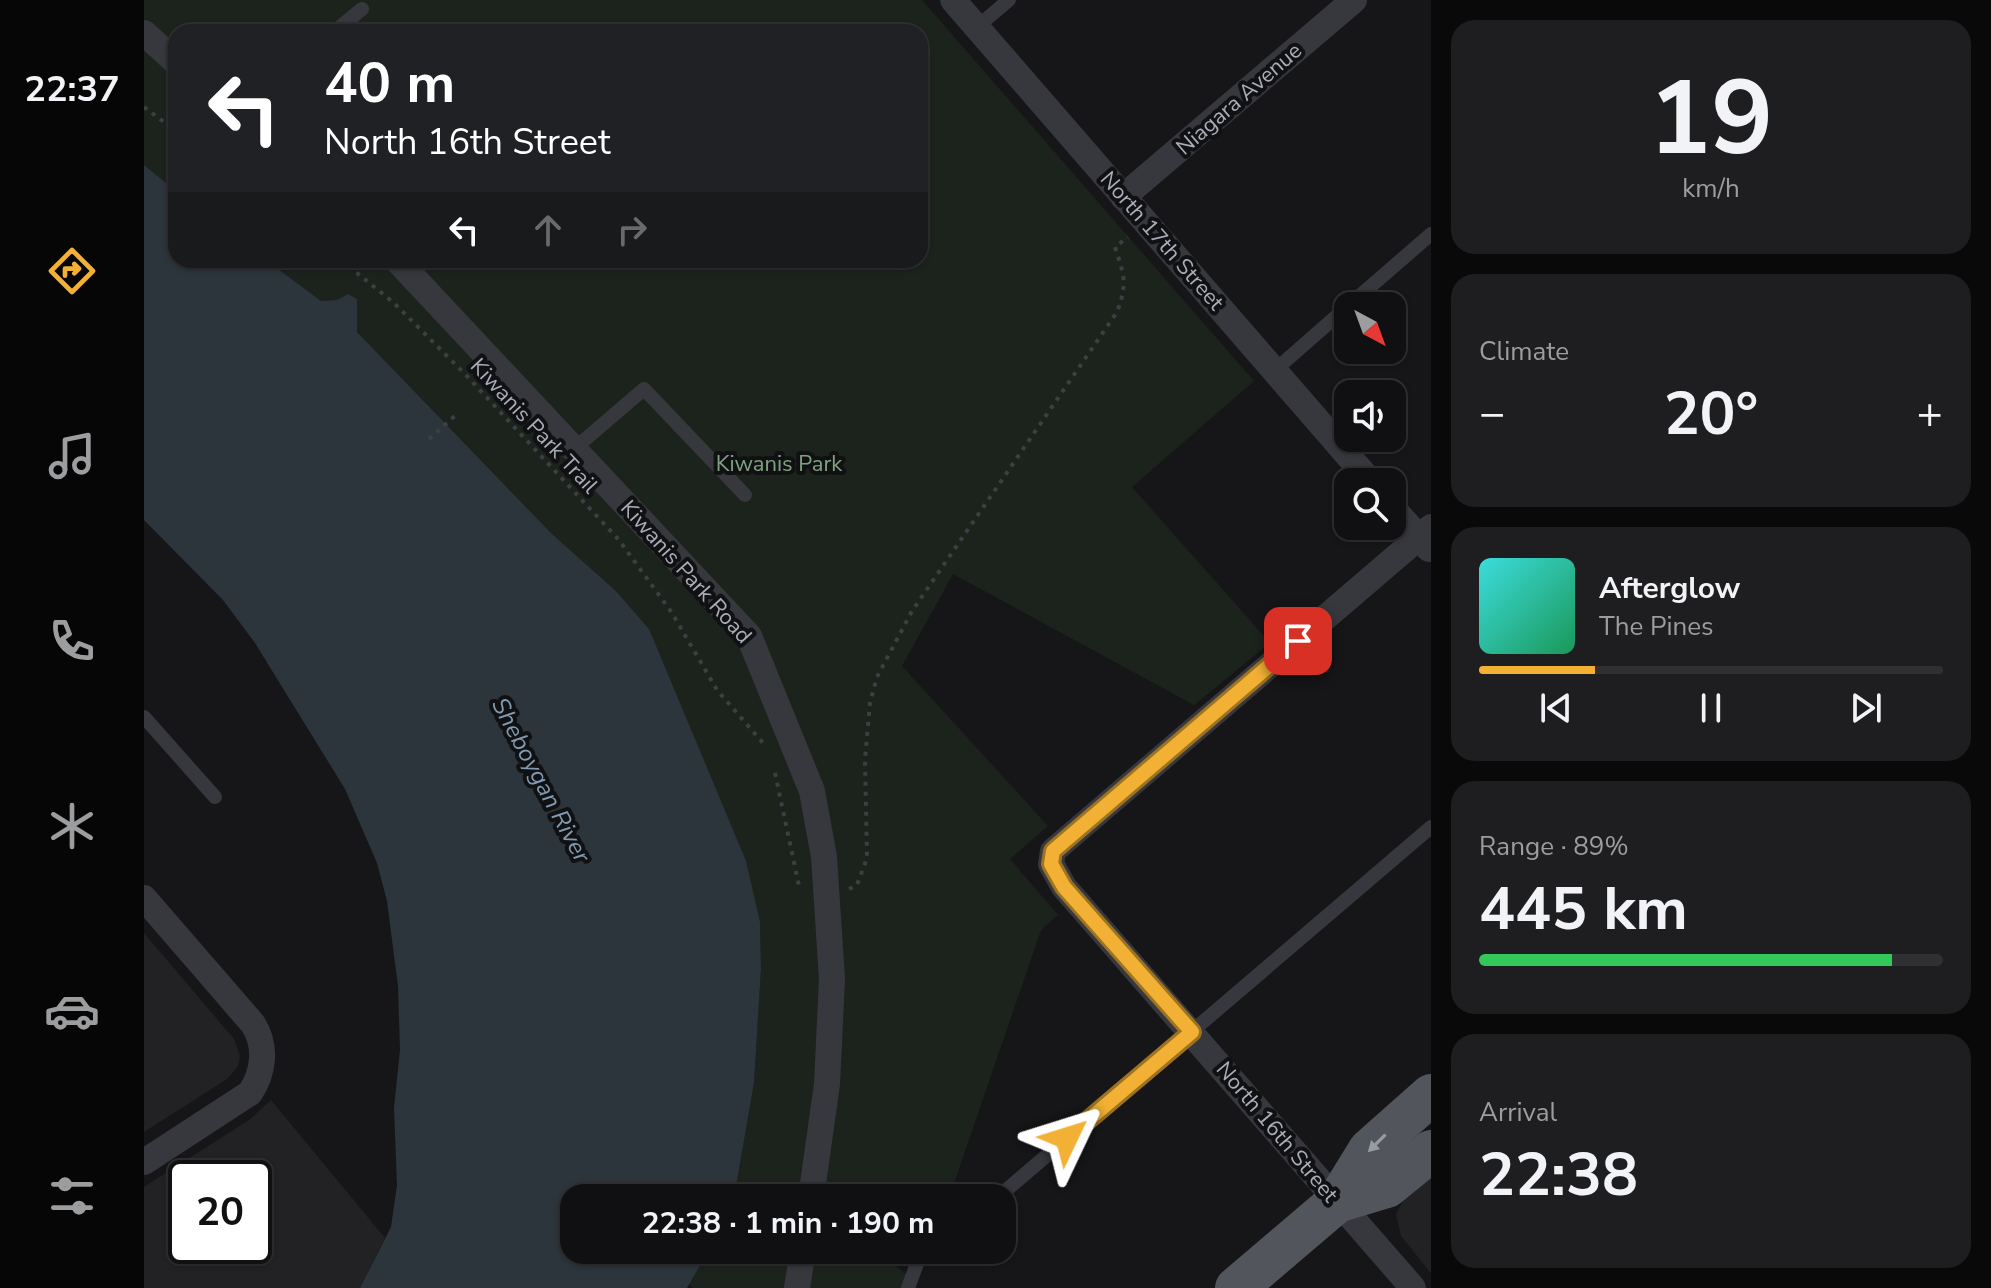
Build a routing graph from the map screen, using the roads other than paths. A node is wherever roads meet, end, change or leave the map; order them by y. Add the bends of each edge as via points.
1 (953, 0) edge
2 (1009, 0) edge
3 (1354, 0) edge
4 (362, 9) dead end
5 (344, 24) edge
6 (977, 27) junction
7 (144, 33) edge
8 (168, 55) edge
9 (1123, 197) junction
10 (1431, 234) edge
11 (404, 268) edge
12 (1364, 292) edge
13 (1334, 318) edge
14 (1274, 371) junction
15 (574, 449) junction
16 (1359, 468) edge
17 (745, 495) dead end
18 (1406, 519) edge
19 (1427, 538) edge
20 (144, 717) edge
21 (215, 797) dead end
22 (1431, 827) edge
23 (144, 898) edge
24 (1192, 1032) junction
25 (1431, 1095) edge
26 (1431, 1151) edge
27 (144, 1162) edge
28 (813, 1184) edge
29 (1013, 1184) edge
30 (1337, 1202) junction
31 (801, 1264) edge
32 (917, 1264) edge
33 (797, 1288) edge
34 (908, 1288) edge
35 (1236, 1288) edge
36 (1413, 1288) edge

1 - 6 street, North 17th Street
2 - 6 lane
3 - 9 street, Niagara Avenue
4 - 5 lane
6 - 9 street, North 17th Street
7 - 8 street
9 - 14 street, North 17th Street
10 - 12 lane
11 - 15 street, Kiwanis Park Road
13 - 14 lane
14 - 16 street, North 17th Street
15 - 17 lane via 644,389
15 - 28 street, Kiwanis Park Road via 749,636 812,791 828,899 832,979 827,1084
18 - 19 street
19 - 24 street, North 16th Street via 1053,851 1051,864 1064,887
20 - 21 lane
22 - 24 lane
23 - 27 street via 253,1024 261,1042 261,1064 250,1093
24 - 29 lane
24 - 30 street, North 16th Street
25 -> 30 main road via 1369,1150
26 - 30 main road via 1387,1187
30 - 35 main road
30 - 36 street, North 16th Street
31 - 33 street
32 - 34 lane

